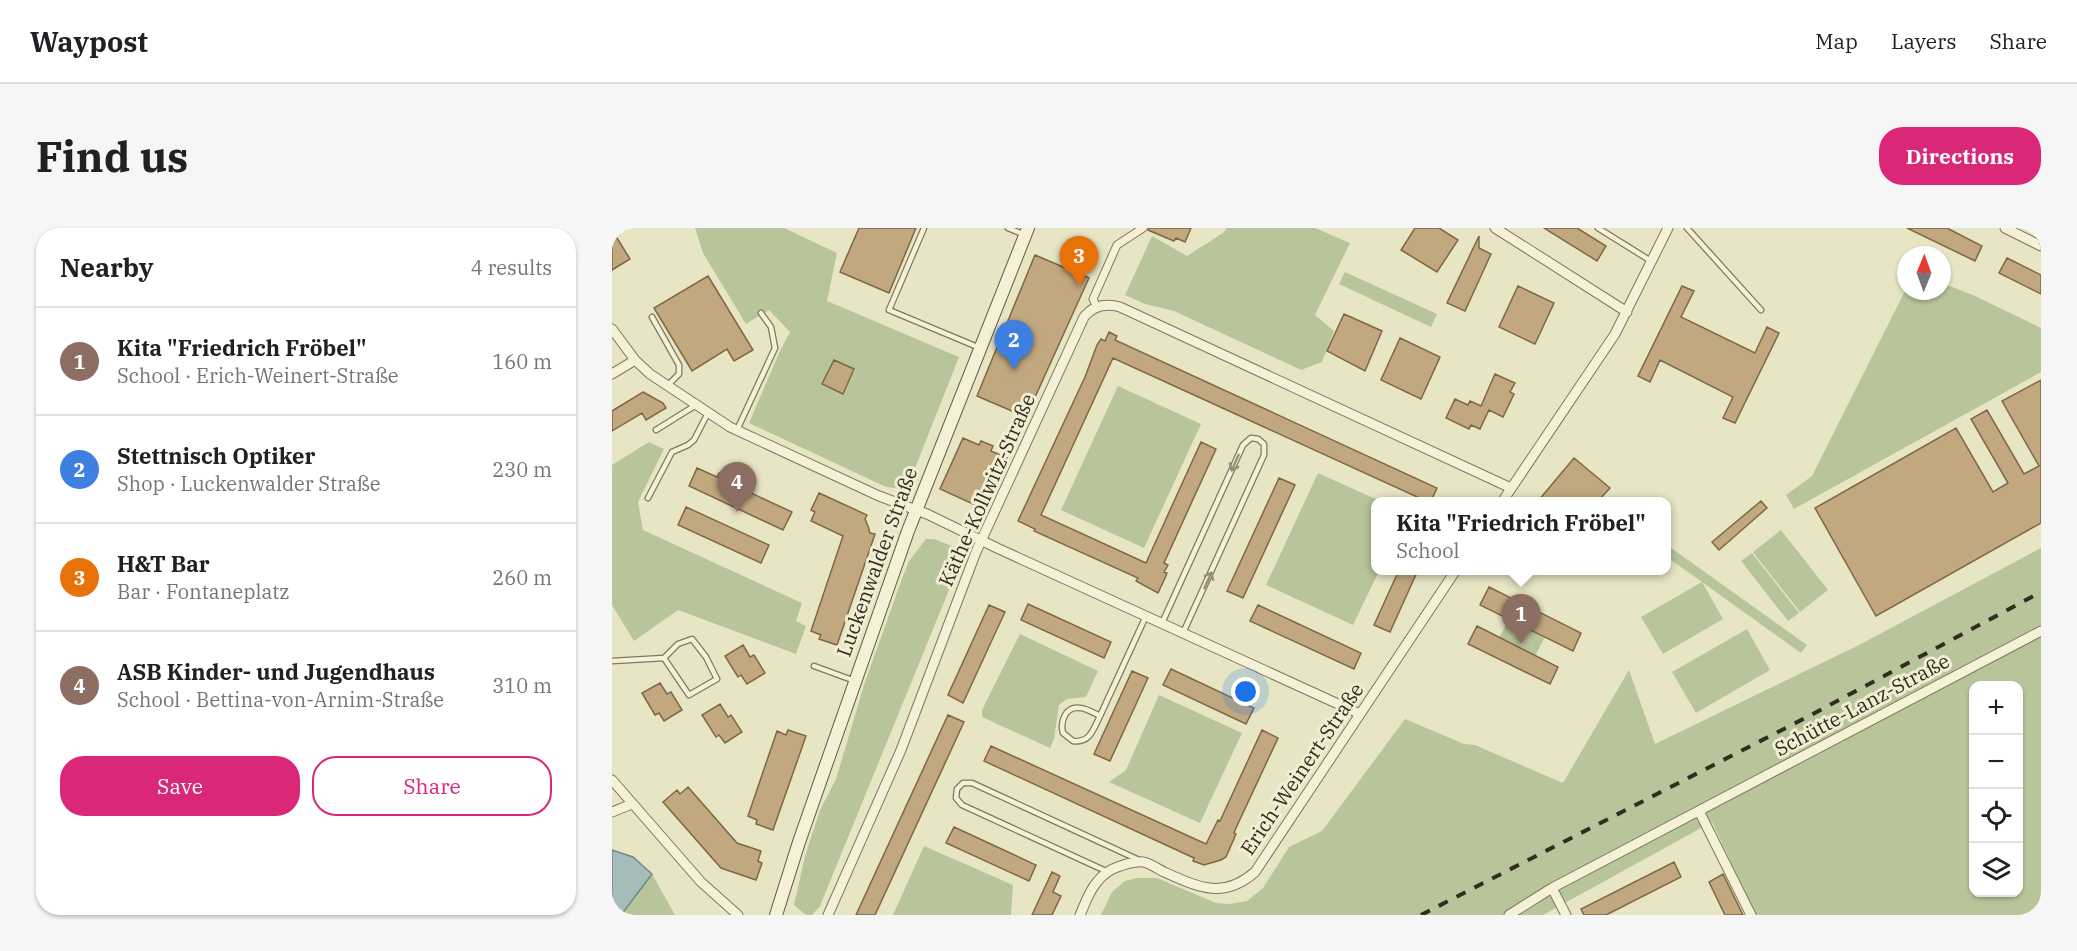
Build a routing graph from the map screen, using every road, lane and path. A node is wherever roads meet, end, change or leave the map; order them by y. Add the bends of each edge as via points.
1 (924, 228) edge
2 (1008, 228) edge
3 (1143, 228) edge
4 (1494, 228) edge
5 (1598, 228) edge
6 (1668, 228) edge
7 (1687, 228) edge
8 (2005, 228) edge
9 (1027, 232) edge
10 (2041, 246) edge
11 (1652, 261) junction
12 (1097, 307) junction
13 (1761, 310) dead end
14 (1627, 312) junction
15 (761, 313) dead end
16 (652, 317) dead end
17 (612, 329) edge
18 (980, 348) junction
19 (636, 360) junction
20 (612, 374) edge
21 (667, 386) junction
22 (696, 405) junction
23 (708, 412) junction
24 (656, 430) dead end
25 (738, 430) junction
26 (1511, 488) junction
27 (1505, 497) edge
28 (648, 498) dead end
29 (916, 510) junction
30 (982, 540) junction
31 (1453, 575) edge
32 (1146, 616) junction
33 (1162, 623) junction
34 (2041, 631) edge
35 (1184, 633) junction
36 (664, 658) junction
37 (612, 661) edge
38 (814, 666) dead end
39 (855, 681) junction
40 (1360, 714) junction
41 (1100, 716) junction
42 (612, 780) edge
43 (632, 804) junction
44 (1699, 811) junction
45 (612, 812) edge
46 (1143, 862) junction
47 (1108, 872) junction
48 (1552, 888) junction
49 (738, 915) edge
50 (776, 915) edge
51 (828, 915) edge
52 (1080, 915) edge
53 (1509, 915) edge
54 (1566, 915) edge
55 (1751, 915) edge

1 - 18 lane via 889,310
2 - 9 lane
3 - 12 street via 1117,245 1093,298
4 - 14 street
5 - 11 lane
6 - 11 street
7 - 13 lane
8 - 10 street
9 - 18 main road, Luckenwalder Straße
11 - 14 street
12 - 26 street via 1120,307
12 - 30 street, Käthe-Kollwitz-Straße via 1084,317
14 - 26 street
15 - 25 lane via 771,327 775,348
16 - 21 lane via 678,365 679,374
17 - 19 street
18 - 29 main road, Luckenwalder Straße
19 - 20 street
19 - 21 street
21 - 22 street
22 - 23 street
22 - 24 lane
23 - 25 street
23 - 28 lane via 694,440 672,452
25 - 29 street
26 - 27 street
29 - 30 street
29 - 39 main road, Luckenwalder Straße
30 - 32 street
30 - 51 street, Käthe-Kollwitz-Straße via 902,750
31 - 40 street, Erich-Weinert-Straße
32 - 33 street
32 - 41 lane
33 - 35 street
35 -> 33 lane via 1264,455 1264,444 1258,439 1251,438 1243,445
34 - 44 street, Schütte-Lanz-Straße
35 - 40 street
36 - 36 lane via 678,644 692,639 717,679 689,695
36 - 37 lane
38 - 39 lane
39 - 50 main road, Luckenwalder Straße
40 - 46 street, Erich-Weinert-Straße via 1261,864 1247,879 1220,889 1200,888
41 - 41 lane via 1074,708 1064,716 1063,733 1072,741 1086,740
42 - 43 street
43 - 45 street
43 - 49 street via 701,882
44 - 48 street, Schütte-Lanz-Straße
44 - 55 street
46 - 47 street
46 - 47 lane via 972,783 963,783 957,789 956,798 962,805
47 - 52 street via 1095,883
48 - 53 street, Schütte-Lanz-Straße
48 - 54 street

